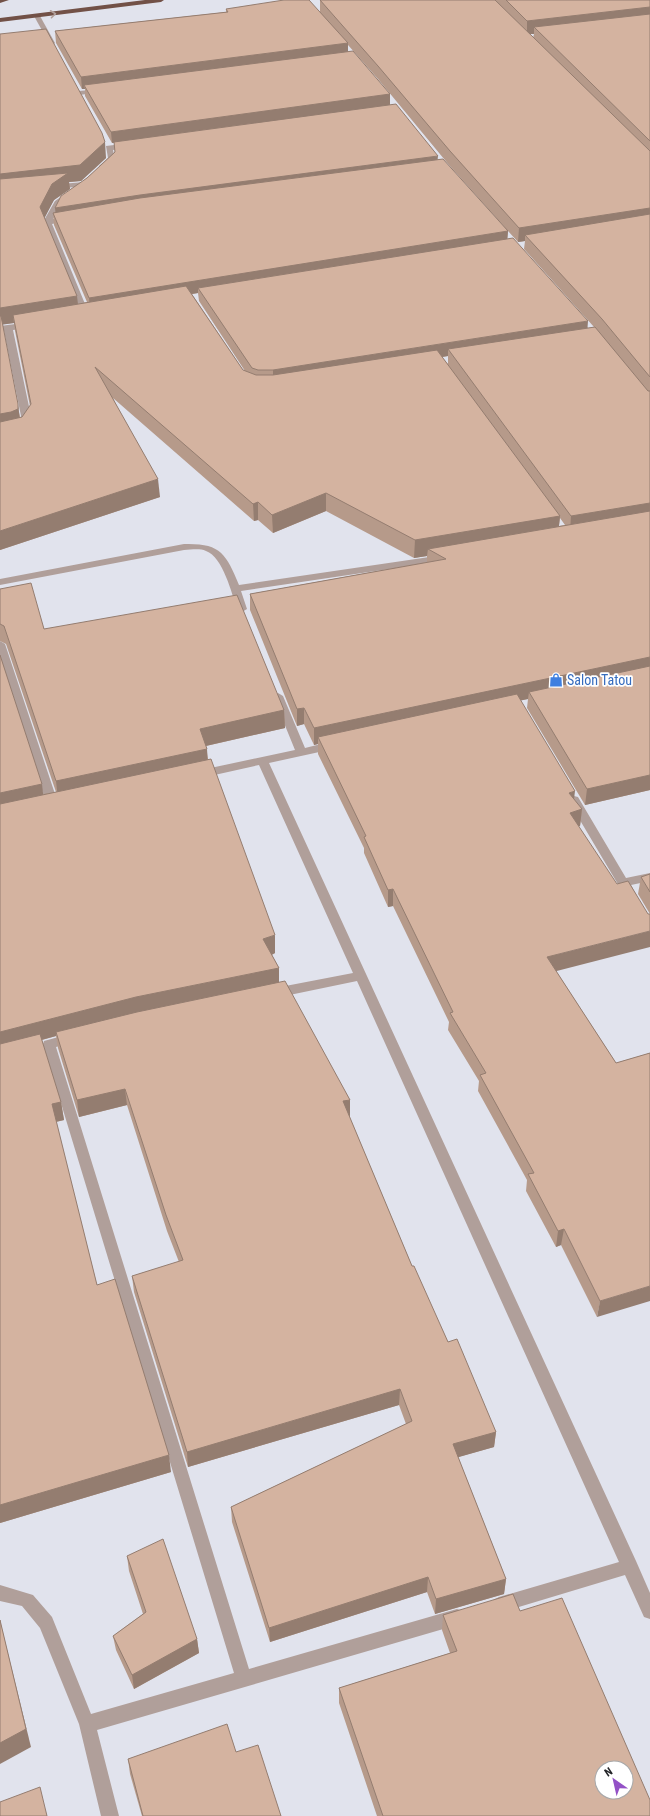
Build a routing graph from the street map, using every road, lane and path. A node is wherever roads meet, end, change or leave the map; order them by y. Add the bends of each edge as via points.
1 (6, 0) edge
2 (161, 0) edge
3 (0, 1) edge
4 (37, 16) junction
5 (0, 20) edge
6 (54, 48) edge
7 (110, 89) edge
8 (83, 100) edge
9 (140, 144) edge
10 (84, 184) junction
11 (48, 187) edge
12 (79, 217) edge
13 (47, 222) junction
14 (86, 316) edge
15 (39, 323) edge
16 (4, 329) edge
17 (0, 436) edge
18 (449, 556) edge
19 (0, 582) edge
20 (234, 589) junction
21 (246, 617) edge
22 (0, 644) edge
23 (2, 656) edge
24 (274, 687) edge
25 (348, 742) edge
26 (301, 752) junction
27 (263, 761) junction
28 (193, 776) edge
29 (567, 788) edge
30 (38, 809) edge
31 (650, 877) edge
32 (623, 883) junction
33 (638, 908) edge
34 (361, 976) junction
35 (263, 996) edge
36 (86, 1035) edge
37 (49, 1044) junction
38 (35, 1047) edge
39 (630, 1566) junction
40 (0, 1593) edge
41 (650, 1611) edge
42 (244, 1679) junction
43 (87, 1724) junction
44 (110, 1816) edge

1 - 3 highway
4 -> 2 highway
4 - 5 highway
4 - 6 street
7 - 8 street via 77,90
9 - 10 street via 107,144 112,158
10 - 11 street
10 - 13 street via 58,202
12 - 13 street
13 - 14 street
15 - 16 street
16 - 17 street via 28,421 25,428 18,433
18 - 20 street
19 - 20 street via 184,547 202,546 222,558
20 - 21 street
22 - 23 street
23 - 30 street via 57,805
24 - 26 street
25 - 26 street
26 - 27 street
27 - 28 street
27 - 34 street
29 - 32 street
31 - 32 street
32 - 33 street
34 - 35 street
34 - 39 street
36 - 37 street
37 - 38 street
37 - 42 street
39 - 41 street
39 - 42 street
40 - 43 street via 27,1600 46,1623
42 - 43 street
43 - 44 street

